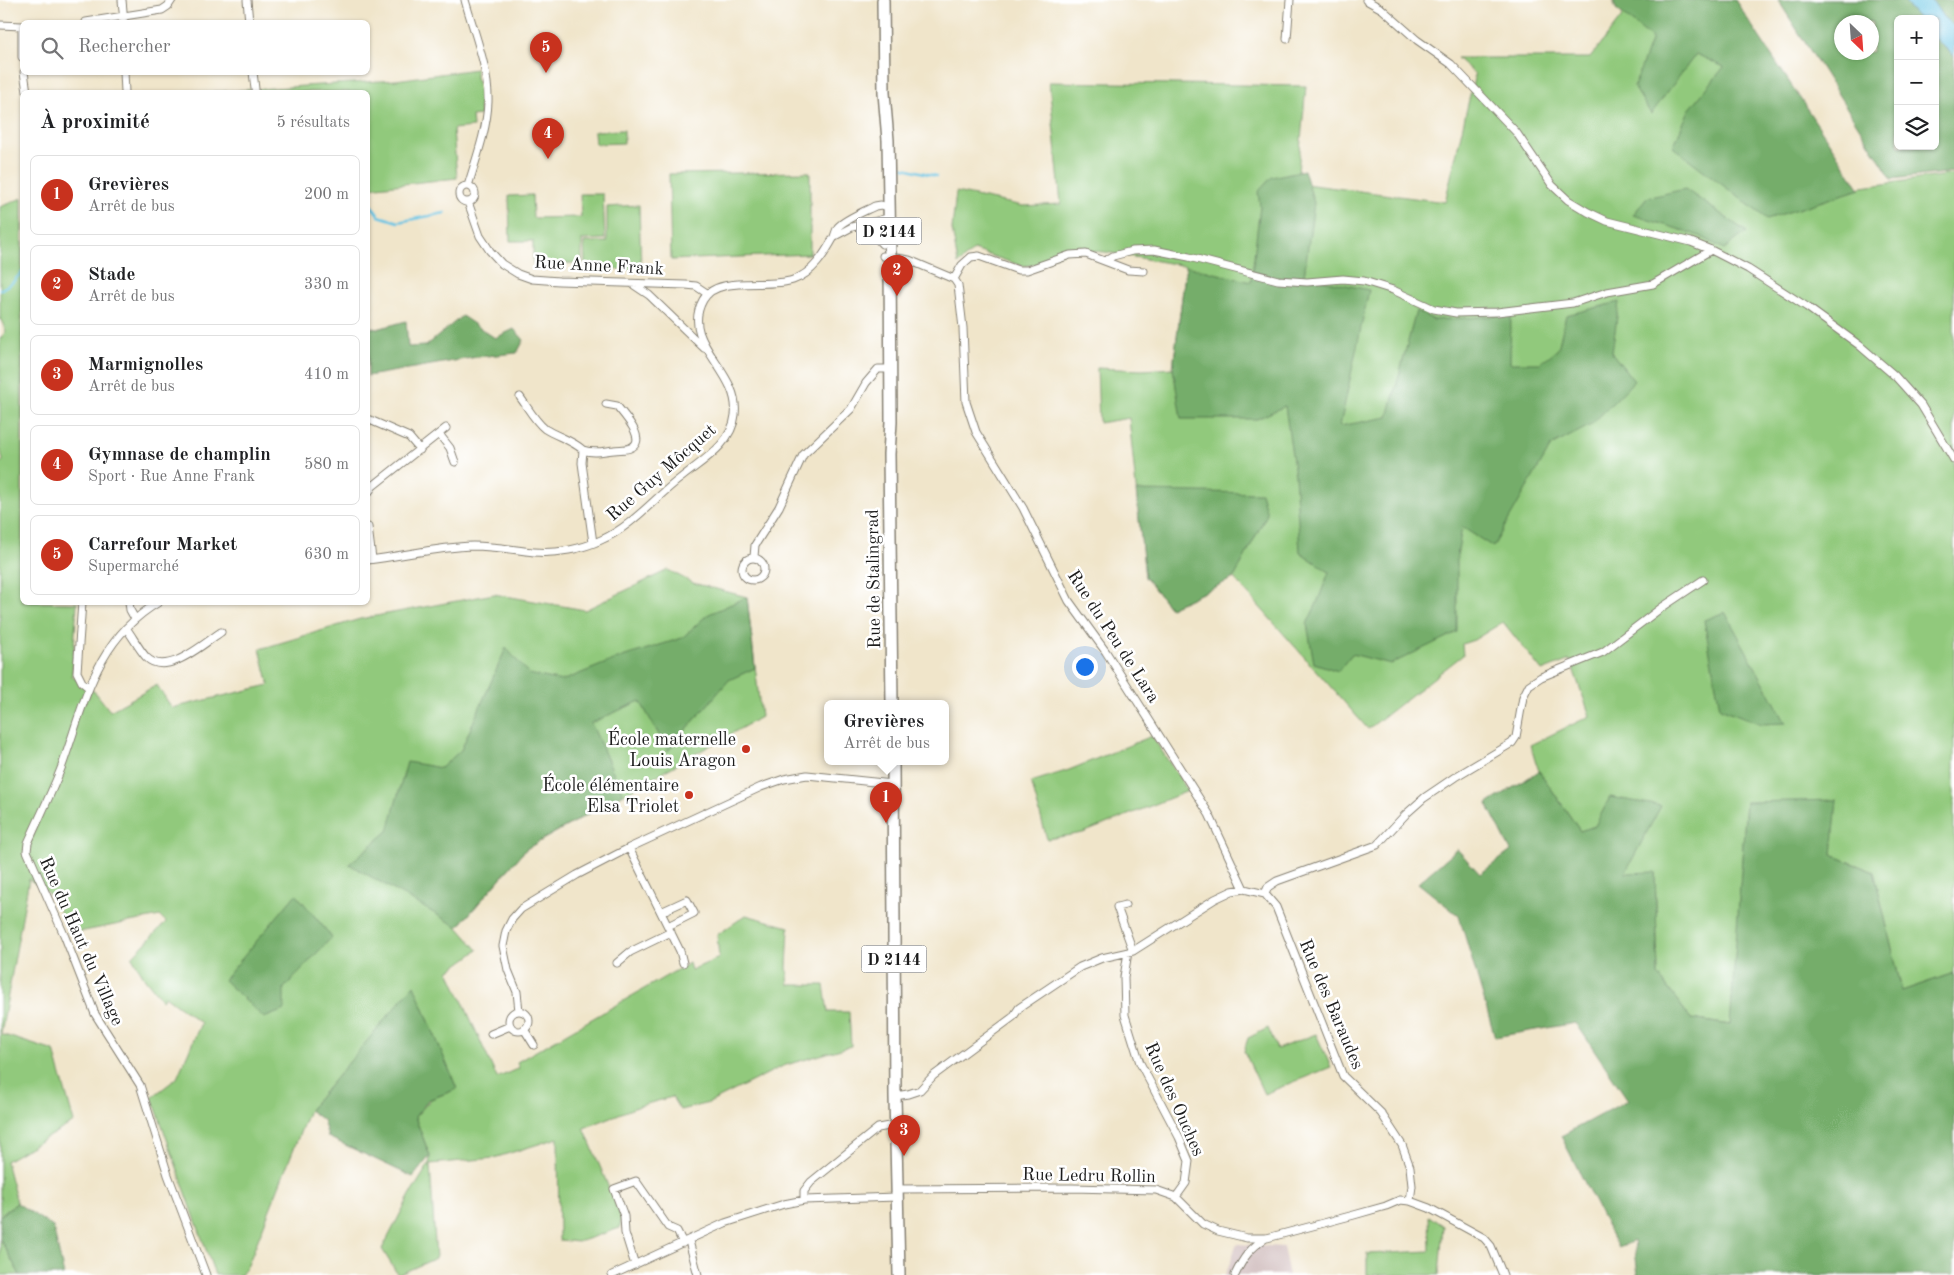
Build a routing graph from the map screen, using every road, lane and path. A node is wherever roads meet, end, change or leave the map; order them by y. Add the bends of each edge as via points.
1 (122, 0) edge
2 (172, 0) edge
3 (247, 0) edge
4 (465, 0) edge
5 (883, 0) edge
6 (1290, 0) edge
7 (1366, 0) edge
8 (123, 20) edge
9 (249, 20) edge
10 (0, 25) edge
11 (20, 26) edge
12 (1287, 39) dead end
13 (24, 75) edge
14 (124, 75) edge
15 (253, 75) edge
16 (255, 89) dead end
17 (27, 90) edge
18 (125, 90) edge
19 (468, 186) junction
20 (468, 202) junction
21 (885, 212) junction
22 (859, 226) junction
23 (834, 236) junction
24 (1711, 250) junction
25 (885, 253) junction
26 (1105, 261) junction
27 (1144, 271) dead end
28 (954, 279) junction
29 (632, 284) junction
30 (708, 294) junction
31 (707, 351) junction
32 (887, 368) junction
33 (520, 397) dead end
34 (606, 404) dead end
35 (370, 420) dead end
36 (446, 428) dead end
37 (439, 434) junction
38 (420, 450) junction
39 (583, 450) junction
40 (1954, 460) edge
41 (455, 462) dead end
42 (370, 490) edge
43 (593, 543) junction
44 (754, 558) dead end
45 (370, 560) edge
46 (1703, 580) dead end
47 (82, 605) edge
48 (129, 605) edge
49 (154, 605) edge
50 (135, 618) junction
51 (126, 628) junction
52 (221, 632) dead end
53 (88, 687) junction
54 (892, 700) edge
55 (893, 765) edge
56 (893, 784) junction
57 (629, 848) junction
58 (1244, 889) junction
59 (1265, 894) junction
60 (1126, 905) dead end
61 (661, 912) junction
62 (670, 929) junction
63 (1130, 951) junction
64 (617, 963) dead end
65 (683, 963) dead end
66 (518, 1011) junction
67 (510, 1026) junction
68 (524, 1029) junction
69 (491, 1034) dead end
70 (534, 1045) dead end
71 (895, 1096) junction
72 (895, 1125) junction
73 (897, 1193) junction
74 (1176, 1196) junction
75 (804, 1200) junction
76 (1410, 1201) junction
77 (1267, 1238) junction
78 (686, 1242) junction
79 (635, 1265) junction
80 (206, 1275) edge
81 (612, 1275) edge
82 (698, 1275) edge
83 (898, 1275) edge
84 (1235, 1275) edge
85 (1503, 1275) edge

1 - 8 street
2 - 8 street via 162,10
3 - 9 street
4 - 19 street via 484,69 488,102
5 - 21 main road, D 2144 via 884,93 881,109
6 - 12 street
7 - 24 street via 1451,64 1516,132 1552,185 1568,200 1607,221
10 - 11 street
13 - 17 street
14 - 18 street
15 - 16 street
19 - 20 street via 475,192
19 - 20 street via 458,192 461,199
20 - 29 street, Rue Anne Frank via 480,236 490,252 518,274 547,281
21 - 22 street
21 - 23 street via 868,209 844,222
21 - 25 main road, D 2144
22 - 23 street
22 - 25 street via 875,236
23 - 30 street via 805,275 780,283 722,286
24 - 26 street via 1653,284 1607,292 1573,303 1497,312 1449,312 1364,281 1278,280 1154,250 1132,251
24 - 40 street via 1748,269 1807,307 1896,376 1921,405
25 - 28 street
25 - 32 main road, D 2144
26 - 27 street via 1128,270
26 - 28 street via 1086,254 1070,255 1039,267 1018,270 979,256 962,265
28 - 58 street, Rue du Peu de Lara via 958,285 963,328 966,402 976,432 1023,508 1069,601 1106,652 1209,814
29 - 30 street, Rue Anne Frank via 696,286
29 - 31 street via 649,295
30 - 31 street, Rue Guy Môcquet via 702,302 699,318 699,332
31 - 43 street, Rue Guy Môcquet via 727,378 735,400 736,414 728,436 632,520 610,536
32 - 44 street via 878,369 851,409 803,455 779,507 755,545
32 - 54 main road, Rue de Stalingrad / D 2144 via 885,420 889,454
33 - 39 street via 538,423
34 - 39 street via 617,406 635,430 636,443 631,448 591,453
35 - 38 street via 409,437
36 - 37 street
37 - 38 street
37 - 41 street via 450,448
38 - 42 street
39 - 43 street
43 - 45 street, Rue Guy Môcquet via 536,552 471,546
46 - 59 street via 1603,652 1529,685 1512,743 1424,798 1376,845 1277,881 1268,887
47 - 53 street via 77,672
48 - 50 street
49 - 50 street
50 - 51 street
51 - 52 street via 145,656 162,665 177,661
51 - 53 street via 108,650
53 - 80 street, Rue du Haut du Village via 61,768 26,851 95,1014 142,1091 168,1175
55 - 56 main road, D 2144
56 - 57 street via 807,775 784,779
56 - 71 main road, D 2144
57 - 61 street
57 - 66 street via 577,875 521,909 512,919 503,946 517,992
58 - 59 street
58 - 63 street via 1216,899
59 - 76 street, Rue des Baraudes via 1276,907 1343,1076 1381,1112 1402,1145 1410,1168
60 - 63 street via 1117,907
61 - 62 street
61 - 62 street via 687,900 694,913
62 - 64 street
62 - 65 street
63 - 71 street via 1080,967 1019,1008 1013,1017 933,1076 920,1090
63 - 74 street, Rue des Ouches via 1124,977 1125,1015 1140,1063 1188,1161 1186,1183
66 - 67 street via 510,1016
66 - 68 street via 528,1018
67 - 68 street via 515,1030
67 - 69 street
68 - 70 street
71 - 72 main road, D 2144
72 - 73 main road, D 2144
72 - 75 street via 878,1128 810,1182 804,1191
73 - 74 street, Rue Ledru Rollin via 1072,1188 1156,1190
73 - 75 street, Rue Ledru Rollin
73 - 83 main road, D 2144
74 - 77 street, Rue Ledru Rollin via 1203,1224 1218,1231 1247,1238
75 - 78 street, Rue Ledru Rollin via 725,1223
76 - 77 street, Rue Ledru Rollin via 1400,1200
76 - 85 street via 1484,1238 1494,1251
77 - 84 street via 1242,1258
78 - 79 street, Rue Ledru Rollin
78 - 79 street via 677,1231 668,1227 636,1181 614,1189
78 - 82 street
79 - 81 street, Rue Ledru Rollin

